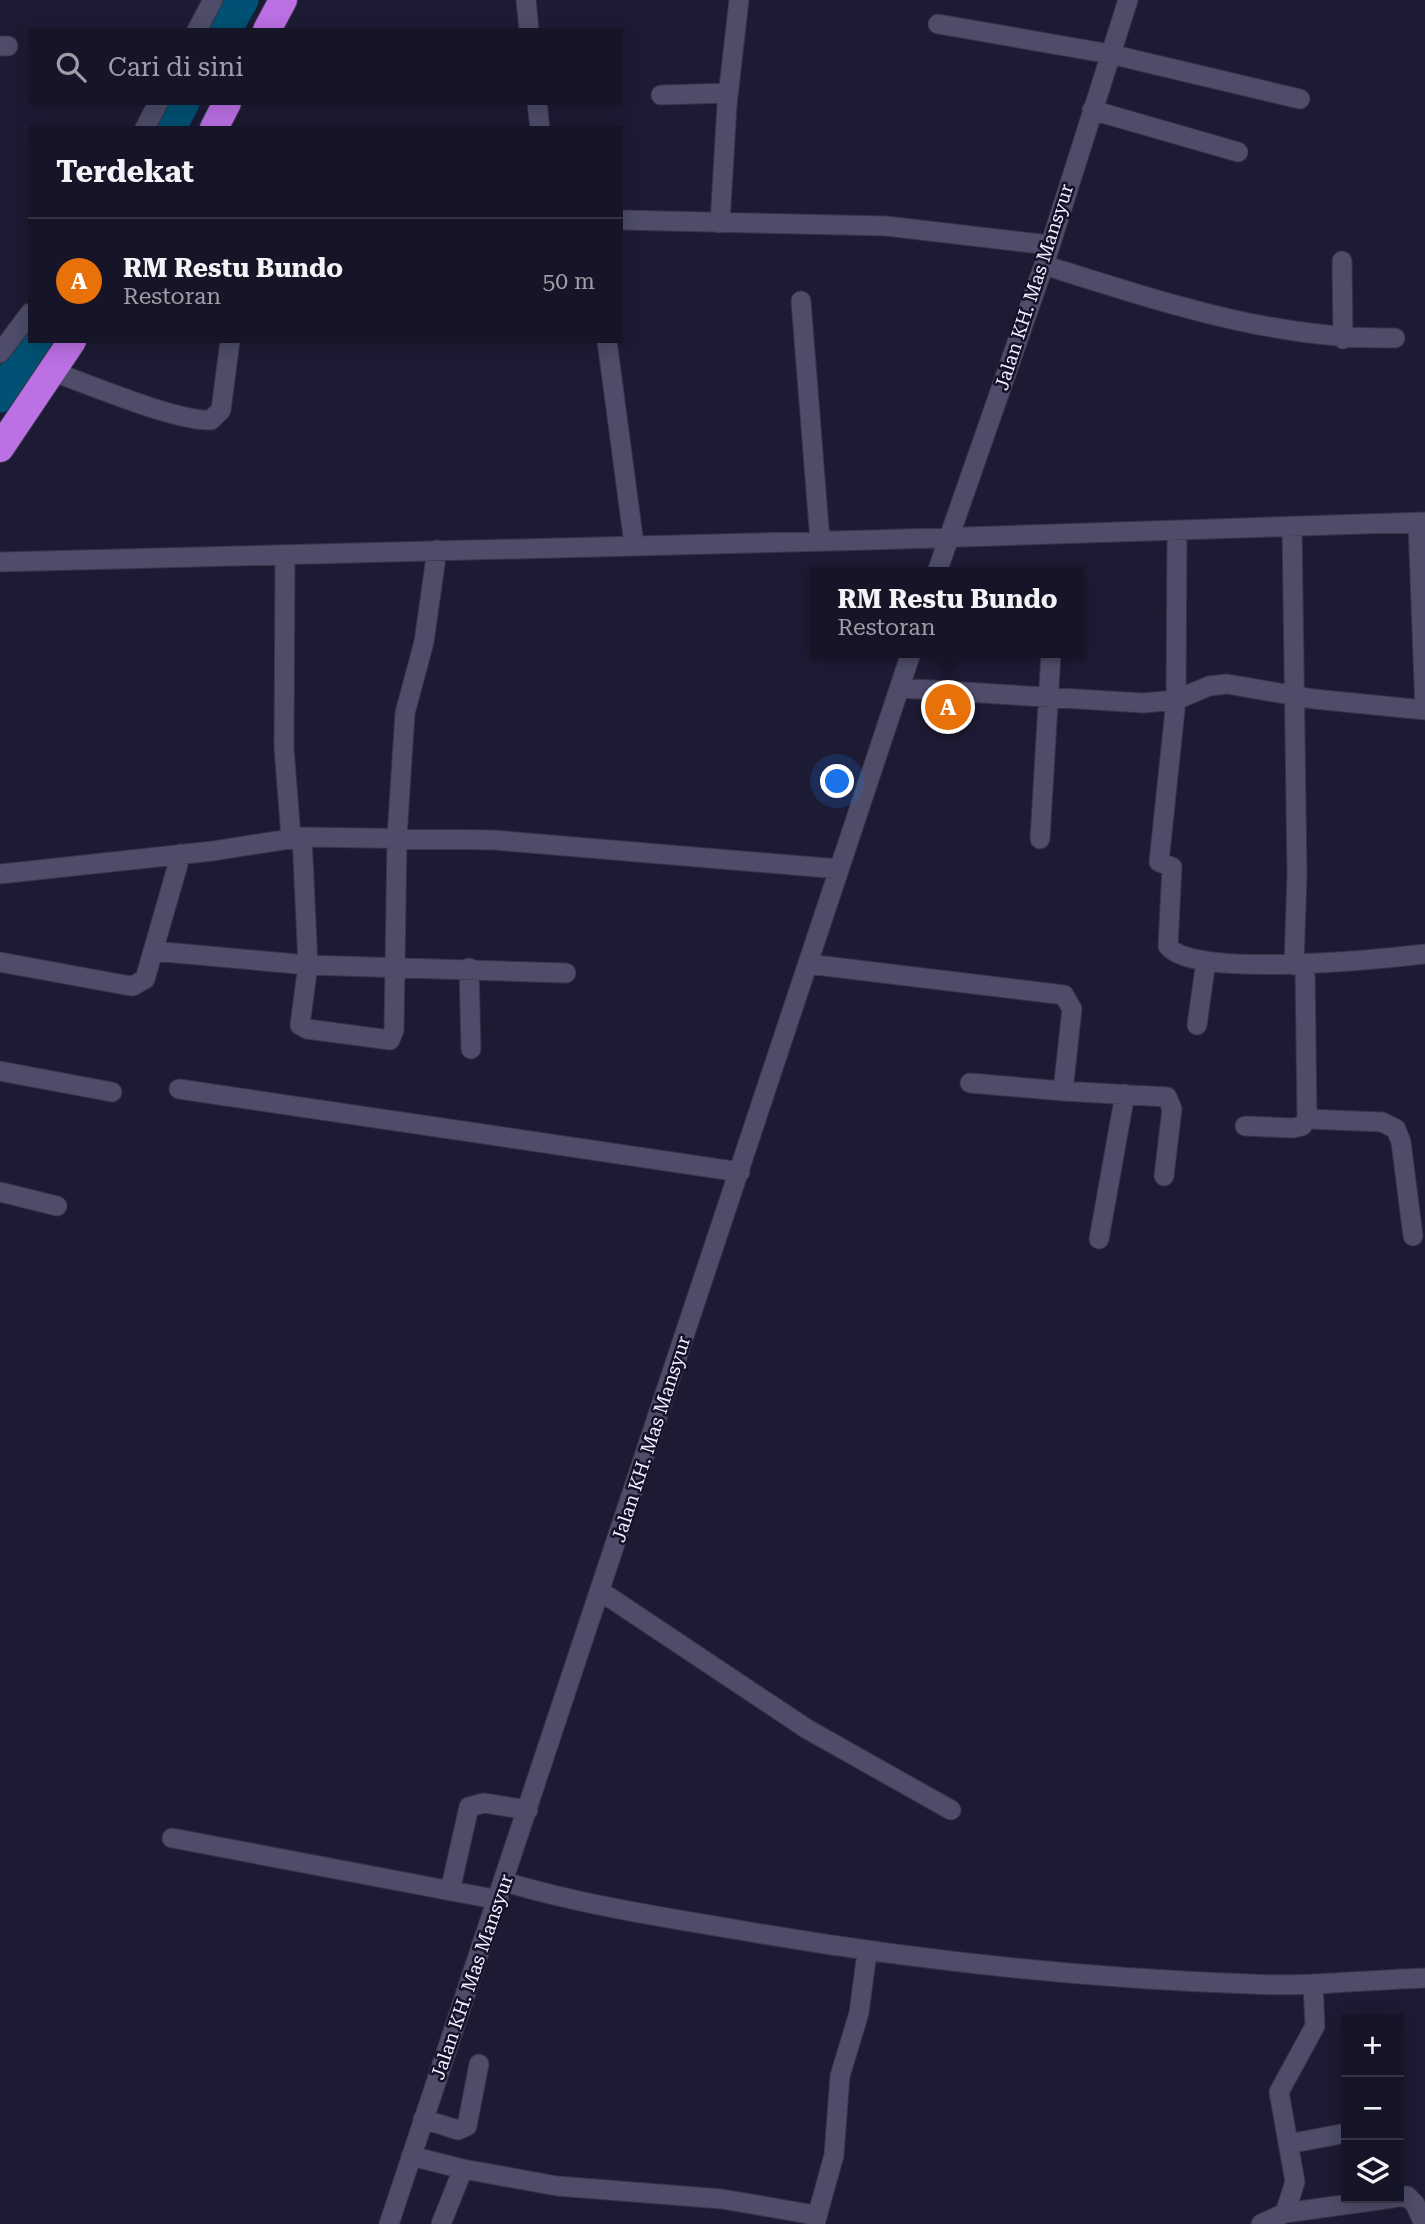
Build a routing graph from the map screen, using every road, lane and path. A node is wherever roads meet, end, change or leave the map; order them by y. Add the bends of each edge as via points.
1 (213, 0) edge
2 (283, 0) edge
3 (526, 0) edge
4 (739, 0) edge
5 (1128, 0) edge
6 (938, 24) dead end
7 (198, 28) edge
8 (268, 28) edge
9 (529, 28) edge
10 (1110, 54) junction
11 (728, 93) junction
12 (661, 95) dead end
13 (1300, 99) dead end
14 (157, 105) edge
15 (226, 105) edge
16 (537, 105) edge
17 (1092, 110) junction
18 (146, 126) edge
19 (215, 126) edge
20 (540, 126) edge
21 (1238, 152) dead end
22 (623, 220) edge
23 (720, 223) junction
24 (1049, 245) junction
25 (1342, 261) dead end
26 (1044, 265) junction
27 (801, 302) dead end
28 (28, 316) edge
29 (1395, 338) dead end
30 (1343, 339) junction
31 (71, 343) edge
32 (230, 343) edge
33 (607, 343) edge
34 (0, 353) edge
35 (51, 371) junction
36 (0, 448) edge
37 (1421, 522) edge
38 (1292, 527) junction
39 (1177, 531) junction
40 (948, 538) junction
41 (820, 541) junction
42 (635, 544) junction
43 (437, 550) junction
44 (285, 555) junction
45 (0, 562) edge
46 (939, 567) edge
47 (909, 658) edge
48 (1051, 658) edge
49 (900, 688) junction
50 (1293, 695) junction
51 (1048, 699) junction
52 (1176, 700) junction
53 (1425, 710) edge
54 (297, 837) junction
55 (397, 837) junction
56 (1040, 839) dead end
57 (181, 854) junction
58 (839, 869) junction
59 (0, 874) edge
60 (153, 951) junction
61 (1425, 954) edge
62 (1206, 961) junction
63 (0, 962) edge
64 (808, 964) junction
65 (308, 965) junction
66 (1299, 966) junction
67 (469, 968) junction
68 (395, 969) junction
69 (566, 973) dead end
70 (1197, 1025) dead end
71 (471, 1049) dead end
72 (0, 1071) edge
73 (970, 1083) dead end
74 (179, 1089) dead end
75 (1063, 1091) junction
76 (112, 1092) dead end
77 (1125, 1094) junction
78 (1307, 1119) junction
79 (1245, 1126) dead end
80 (740, 1172) junction
81 (1164, 1176) dead end
82 (0, 1192) edge
83 (57, 1206) dead end
84 (1413, 1236) dead end
85 (1099, 1239) dead end
86 (600, 1591) junction
87 (528, 1810) junction
88 (951, 1810) dead end
89 (172, 1838) dead end
90 (450, 1891) junction
91 (502, 1891) junction
92 (867, 1952) junction
93 (1425, 1978) edge
94 (1313, 1984) junction
95 (480, 2064) dead end
96 (423, 2119) junction
97 (1341, 2134) edge
98 (1288, 2144) junction
99 (411, 2156) junction
100 (463, 2169) junction
101 (1404, 2197) edge
102 (1357, 2203) edge
103 (1285, 2213) junction
104 (815, 2219) edge
105 (389, 2224) edge
106 (441, 2224) edge
107 (1261, 2224) edge
108 (1424, 2224) edge

1 - 7 street
2 - 8 highway
3 - 9 street
4 - 11 street
5 - 10 street, Jalan KH. Mas Mansyur
6 - 10 street
10 - 13 street
10 - 17 street, Jalan KH. Mas Mansyur
11 - 12 street
11 - 23 street
14 - 18 street
15 - 19 highway
16 - 20 street
17 - 21 street
17 - 24 street, Jalan KH. Mas Mansyur
22 - 23 street
23 - 24 street via 886,226
24 - 26 street, Jalan KH. Mas Mansyur
25 - 30 street
26 - 30 street via 1213,316
26 - 40 street, Jalan KH. Mas Mansyur
27 - 41 street
28 - 34 street
29 - 30 street
31 - 35 highway
32 - 35 street via 222,410 211,420 153,406
33 - 42 street
35 - 36 highway
37 - 38 street
37 - 53 street
38 - 39 street
38 - 50 street
39 - 40 street
39 - 52 street
40 - 41 street
40 - 46 street, Jalan KH. Mas Mansyur
41 - 42 street
42 - 43 street
43 - 44 street
43 - 55 street via 424,642 405,713
44 - 45 street
44 - 54 street via 284,748
47 - 49 street, Jalan KH. Mas Mansyur
48 - 51 street
49 - 51 street
49 - 58 street, Jalan KH. Mas Mansyur
50 - 52 street via 1218,684
50 - 53 street
50 - 66 street
51 - 52 street
51 - 56 street
52 - 62 street via 1159,862 1172,867 1167,942 1175,953
54 - 55 street
54 - 57 street
54 - 65 street
55 - 58 street via 494,839
55 - 68 street
57 - 59 street
57 - 60 street
58 - 64 street, Jalan KH. Mas Mansyur
60 - 63 street via 145,979 133,986
60 - 65 street
61 - 66 street
62 - 66 street
62 - 70 street
64 - 75 street via 1064,995 1072,1009
64 - 80 street, Jalan KH. Mas Mansyur
65 - 68 street
65 - 68 street via 300,1021 303,1028 383,1040 394,1036
66 - 78 street
67 - 68 street
67 - 69 street
67 - 71 street
72 - 76 street
73 - 75 street
74 - 80 street
75 - 77 street
77 - 81 street via 1163,1095 1170,1101
77 - 85 street
78 - 79 street via 1297,1128
78 - 84 street via 1382,1122 1396,1129
80 - 86 street, Jalan KH. Mas Mansyur
82 - 83 street
86 - 87 street, Jalan KH. Mas Mansyur
86 - 88 street via 807,1729
87 - 90 street via 484,1803 469,1807
87 - 91 street, Jalan KH. Mas Mansyur
89 - 90 street
90 - 91 street
91 - 92 street
91 - 96 street, Jalan KH. Mas Mansyur
92 - 94 street via 1109,1976
92 - 104 street via 859,2013 839,2076 834,2155
93 - 94 street
94 - 98 street via 1315,2026 1279,2092
95 - 96 street via 467,2126 458,2130
96 - 99 street, Jalan KH. Mas Mansyur
97 - 98 street
98 - 103 street via 1295,2182
99 - 100 street
99 - 105 street, Jalan KH. Mas Mansyur
100 - 104 street via 557,2186 722,2199
100 - 106 street
101 - 108 street via 1411,2198
102 - 103 street
103 - 107 street

